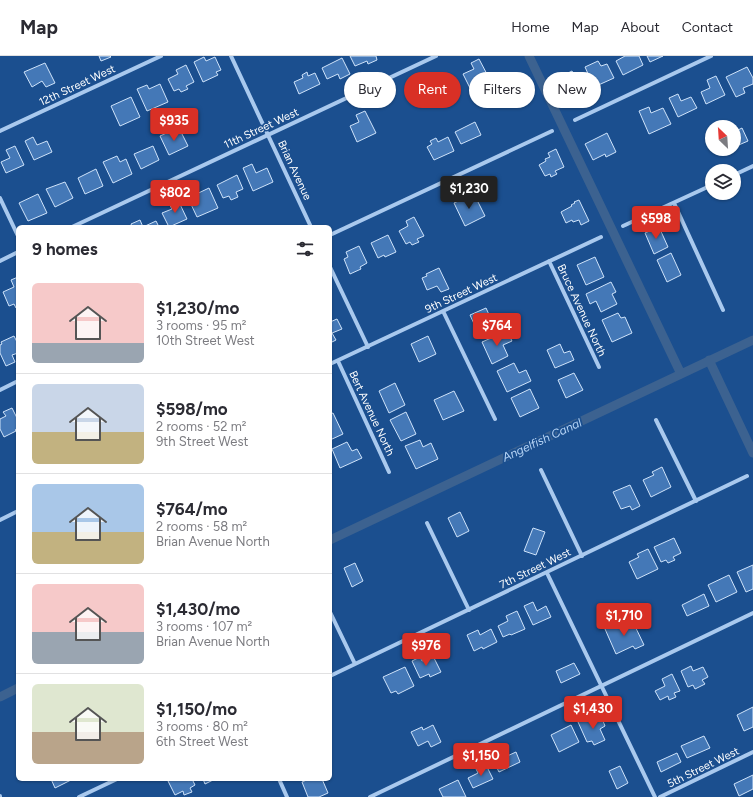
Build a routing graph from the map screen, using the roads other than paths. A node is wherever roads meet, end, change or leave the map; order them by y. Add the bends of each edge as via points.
1 (161, 56) edge
2 (231, 56) edge
3 (436, 56) edge
4 (711, 56) edge
5 (575, 120) dead end
6 (0, 131) edge
7 (552, 131) dead end
8 (268, 135) junction
9 (753, 166) edge
10 (741, 172) edge
11 (705, 188) edge
12 (0, 198) edge
13 (674, 203) junction
14 (76, 225) edge
15 (310, 225) edge
16 (624, 226) dead end
17 (16, 232) edge
18 (332, 234) edge
19 (601, 237) dead end
20 (16, 253) edge
21 (0, 261) edge
22 (549, 261) junction
23 (332, 271) edge
24 (723, 310) dead end
25 (443, 311) junction
26 (368, 347) junction
27 (338, 361) junction
28 (332, 363) edge
29 (599, 367) dead end
30 (16, 382) edge
31 (0, 390) edge
32 (495, 419) dead end
33 (656, 420) dead end
34 (541, 470) dead end
35 (389, 472) dead end
36 (747, 476) dead end
37 (696, 500) junction
38 (16, 512) edge
39 (0, 520) edge
40 (427, 524) dead end
41 (582, 556) junction
42 (547, 573) junction
43 (469, 610) junction
44 (753, 613) edge
45 (332, 616) edge
46 (355, 664) junction
47 (332, 675) edge
48 (602, 686) junction
49 (753, 752) edge
50 (113, 781) edge
51 (280, 781) edge
52 (79, 797) edge
53 (287, 797) edge
54 (370, 797) edge
55 (655, 797) edge
56 (660, 797) edge

1 - 6 street, 12th Street West
2 - 8 street, Brian Avenue
3 - 8 street, 11th Street West
4 - 5 street
7 - 18 street
8 - 14 street, 11th Street West
8 - 15 street, Brian Avenue
9 - 10 street
11 - 13 street
12 - 17 street
13 - 16 street
13 - 24 street
19 - 22 street, 9th Street West
20 - 21 street
22 - 25 street, 9th Street West
22 - 29 street, Bruce Avenue North
23 - 26 street
25 - 26 street, 9th Street West
25 - 32 street
26 - 27 street, 9th Street West
27 - 28 street, 9th Street West
27 - 35 street, Bert Avenue North
30 - 31 street
33 - 37 street
34 - 41 street
36 - 37 street, 7th Street West
37 - 41 street, 7th Street West
38 - 39 street
40 - 43 street
41 - 42 street, 7th Street West
42 - 43 street, 7th Street West
42 - 48 street
43 - 46 street, 7th Street West
44 - 48 street
45 - 46 street
46 - 47 street, 7th Street West
48 - 54 street
48 - 55 street
49 - 56 street, 5th Street West
50 - 52 street
51 - 53 street

